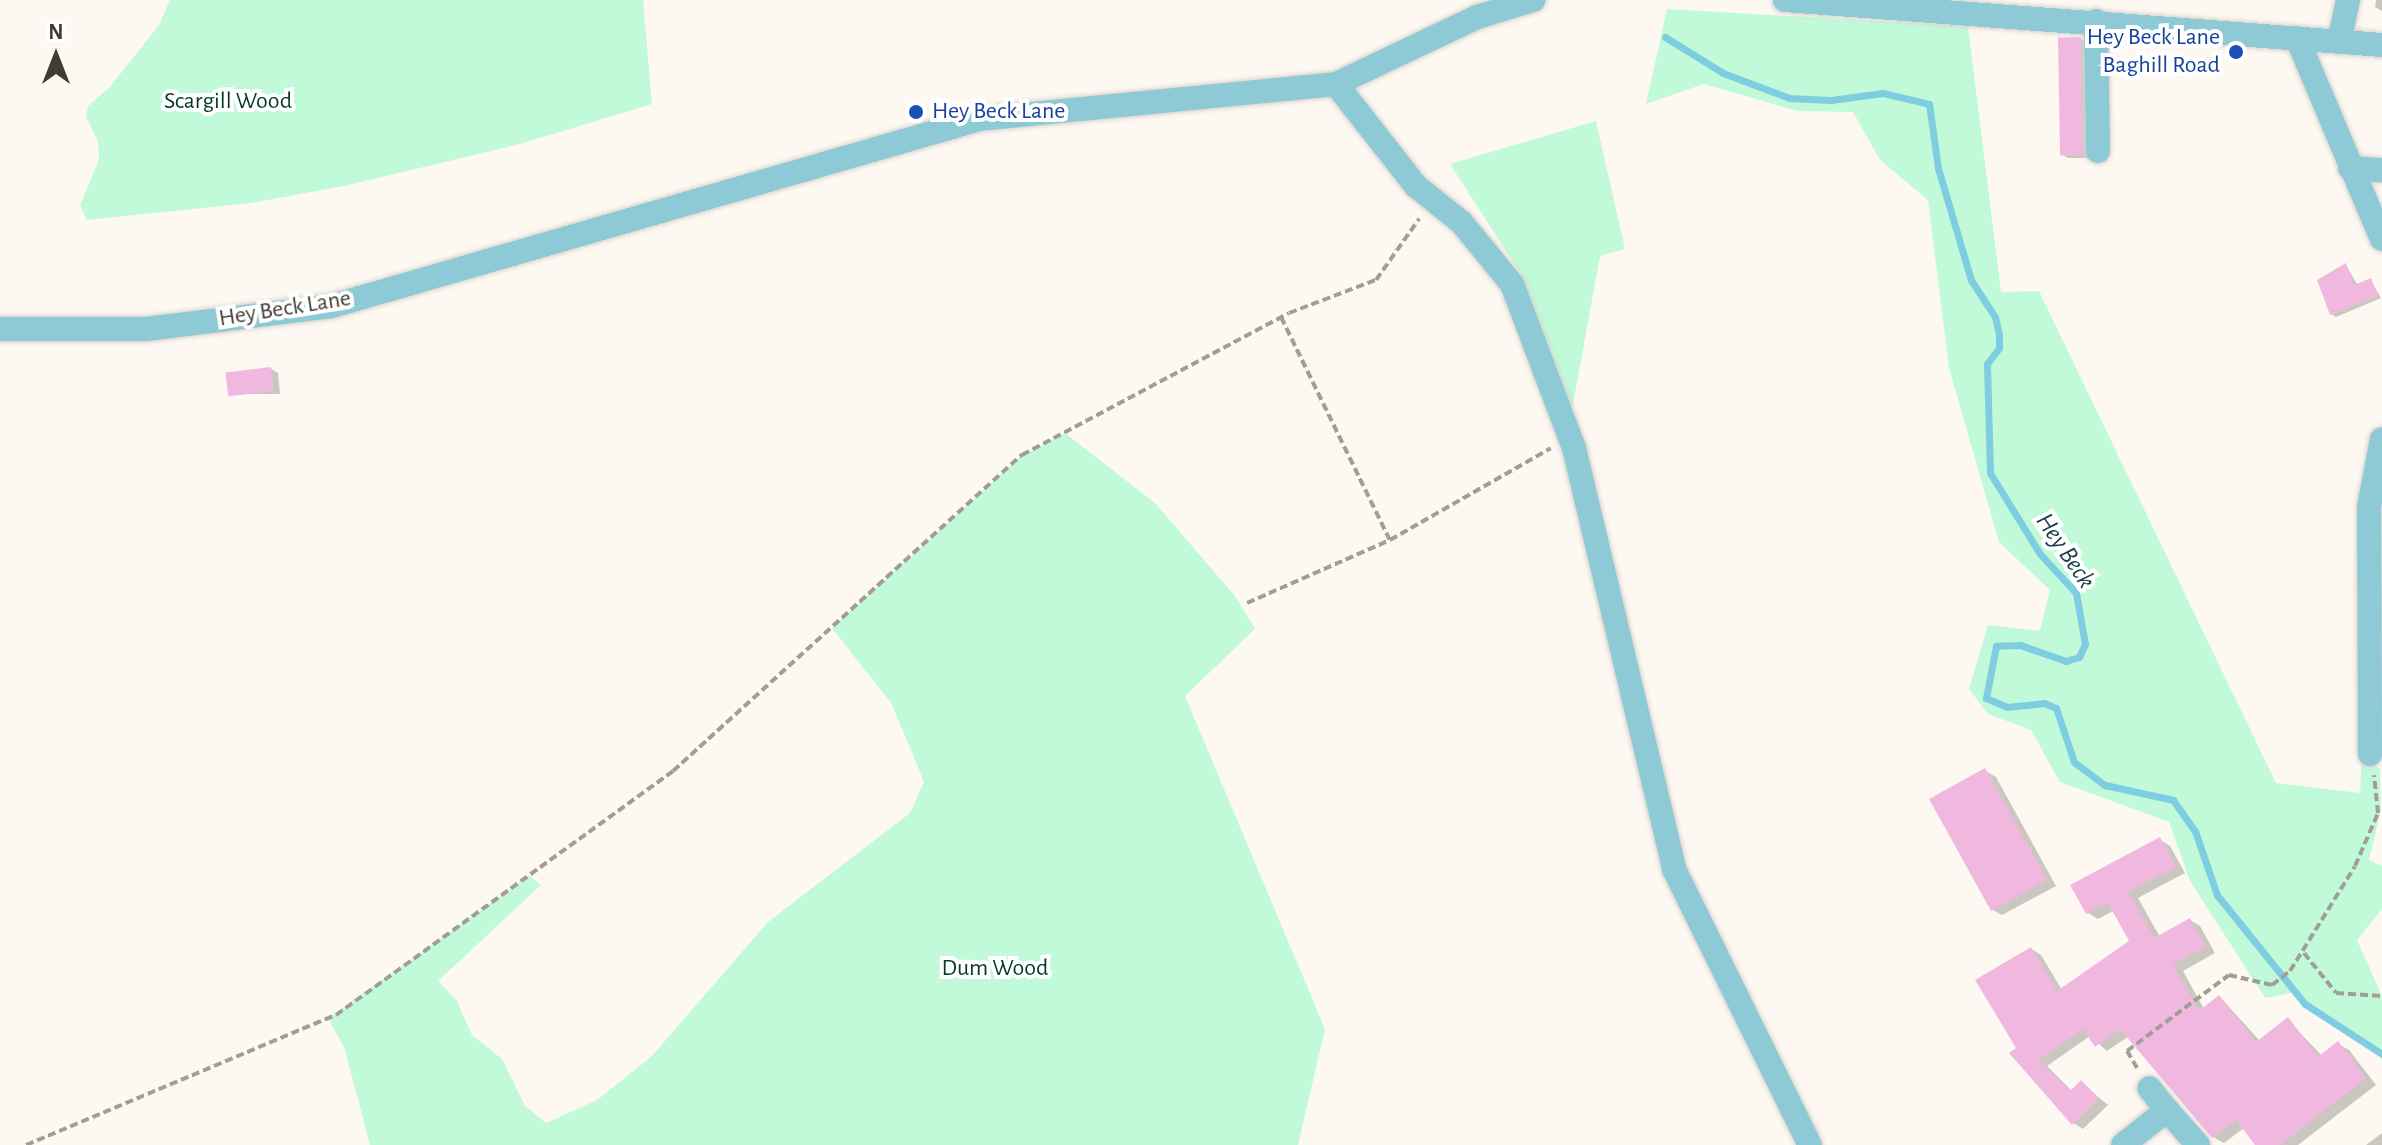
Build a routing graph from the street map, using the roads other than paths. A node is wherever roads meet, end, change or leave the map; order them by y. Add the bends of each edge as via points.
1 (1533, 0) edge
2 (1785, 0) edge
3 (2348, 0) edge
4 (2096, 21) junction
5 (2297, 38) junction
6 (2339, 42) junction
7 (2382, 45) edge
8 (1336, 84) junction
9 (2098, 151) dead end
10 (2350, 168) junction
11 (2382, 170) edge
12 (2382, 239) edge
13 (0, 329) edge
14 (2382, 439) edge
15 (2376, 696) edge
16 (2370, 754) road end
17 (2149, 1088) road end
18 (2167, 1110) junction
19 (1810, 1145) edge
20 (2123, 1145) edge
21 (2198, 1145) edge

1 - 8 street, Hey Beck Lane via 1477,17
2 - 4 street
3 - 6 street
4 - 5 street
4 - 9 street
5 - 6 street
5 - 10 street
6 - 7 street
8 - 13 street, Hey Beck Lane via 980,119 332,306 146,329
8 - 19 street via 1416,186 1461,222 1512,284 1570,436 1674,869
10 - 11 street
10 - 12 street
14 - 15 street via 2369,507
15 - 16 street
17 - 18 street
18 - 20 street
18 - 21 street

